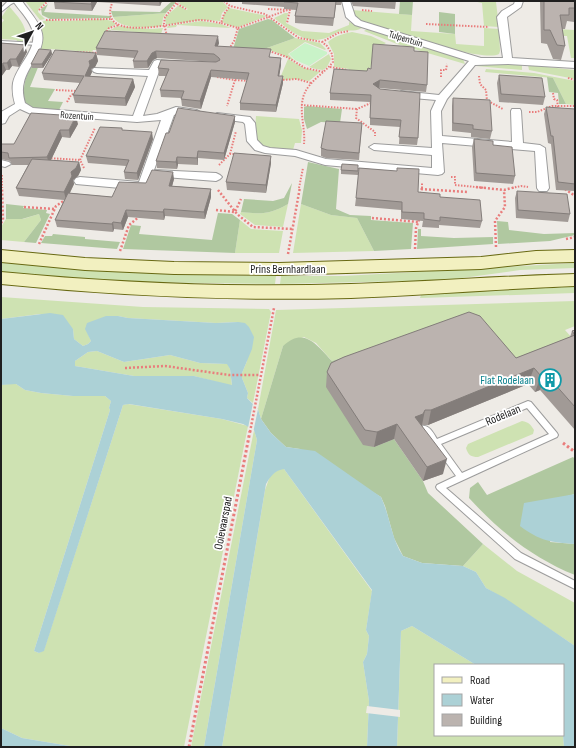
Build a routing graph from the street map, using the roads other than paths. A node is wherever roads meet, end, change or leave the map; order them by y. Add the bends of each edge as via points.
1 (16, 1) edge
2 (346, 1) edge
3 (519, 1) edge
4 (1, 11) edge
5 (1, 42) edge
6 (38, 44) junction
7 (480, 60) junction
8 (508, 60) junction
9 (186, 64) edge
10 (575, 65) edge
11 (97, 70) road end
12 (153, 73) junction
13 (379, 92) edge
14 (442, 98) junction
15 (20, 105) junction
16 (516, 111) dead end
17 (169, 113) junction
18 (137, 119) junction
19 (1, 121) edge
20 (437, 139) junction
21 (518, 145) junction
22 (374, 147) road end
23 (437, 152) junction
24 (148, 172) junction
25 (216, 177) road end
26 (80, 181) dead end
27 (543, 188) road end
28 (1, 256) edge
29 (575, 256) edge
30 (1, 278) edge
31 (575, 280) edge
32 (425, 428) edge
33 (436, 443) junction
34 (461, 477) junction
35 (575, 585) edge

1 - 4 lane via 9,3
1 - 6 street via 34,24 39,37
2 - 7 street, Tulpentuin via 351,17 358,23
3 - 8 street via 516,7 503,15
5 - 6 lane
6 - 15 street via 19,76 17,87
7 - 8 street, Tulpentuin
7 - 14 street via 472,63
8 - 10 street, Tulpentuin
9 - 12 street via 157,63
11 - 12 street
12 - 18 street
13 - 14 street
14 - 20 street via 436,111
15 - 18 street, Rozentuin via 31,111
15 - 19 street via 5,114
16 - 21 street
17 - 18 street, Rozentuin
17 - 23 street, Rozentuin via 182,110 246,119 250,123 252,141 259,148 296,153 325,162 438,172
17 - 24 street
20 - 21 street
20 - 23 street
21 - 27 street via 540,148
22 - 23 street
24 - 25 street
24 - 26 street via 143,186
28 - 29 main road, Prins Bernhardlaan via 174,268 279,269 481,263
30 - 31 main road, Prins Bernhardlaan via 170,290 268,291 392,289
32 - 33 lane
33 - 34 lane
33 - 34 lane, Rodelaan via 528,404 554,436
34 - 35 lane, Rodelaan via 440,486 518,556

